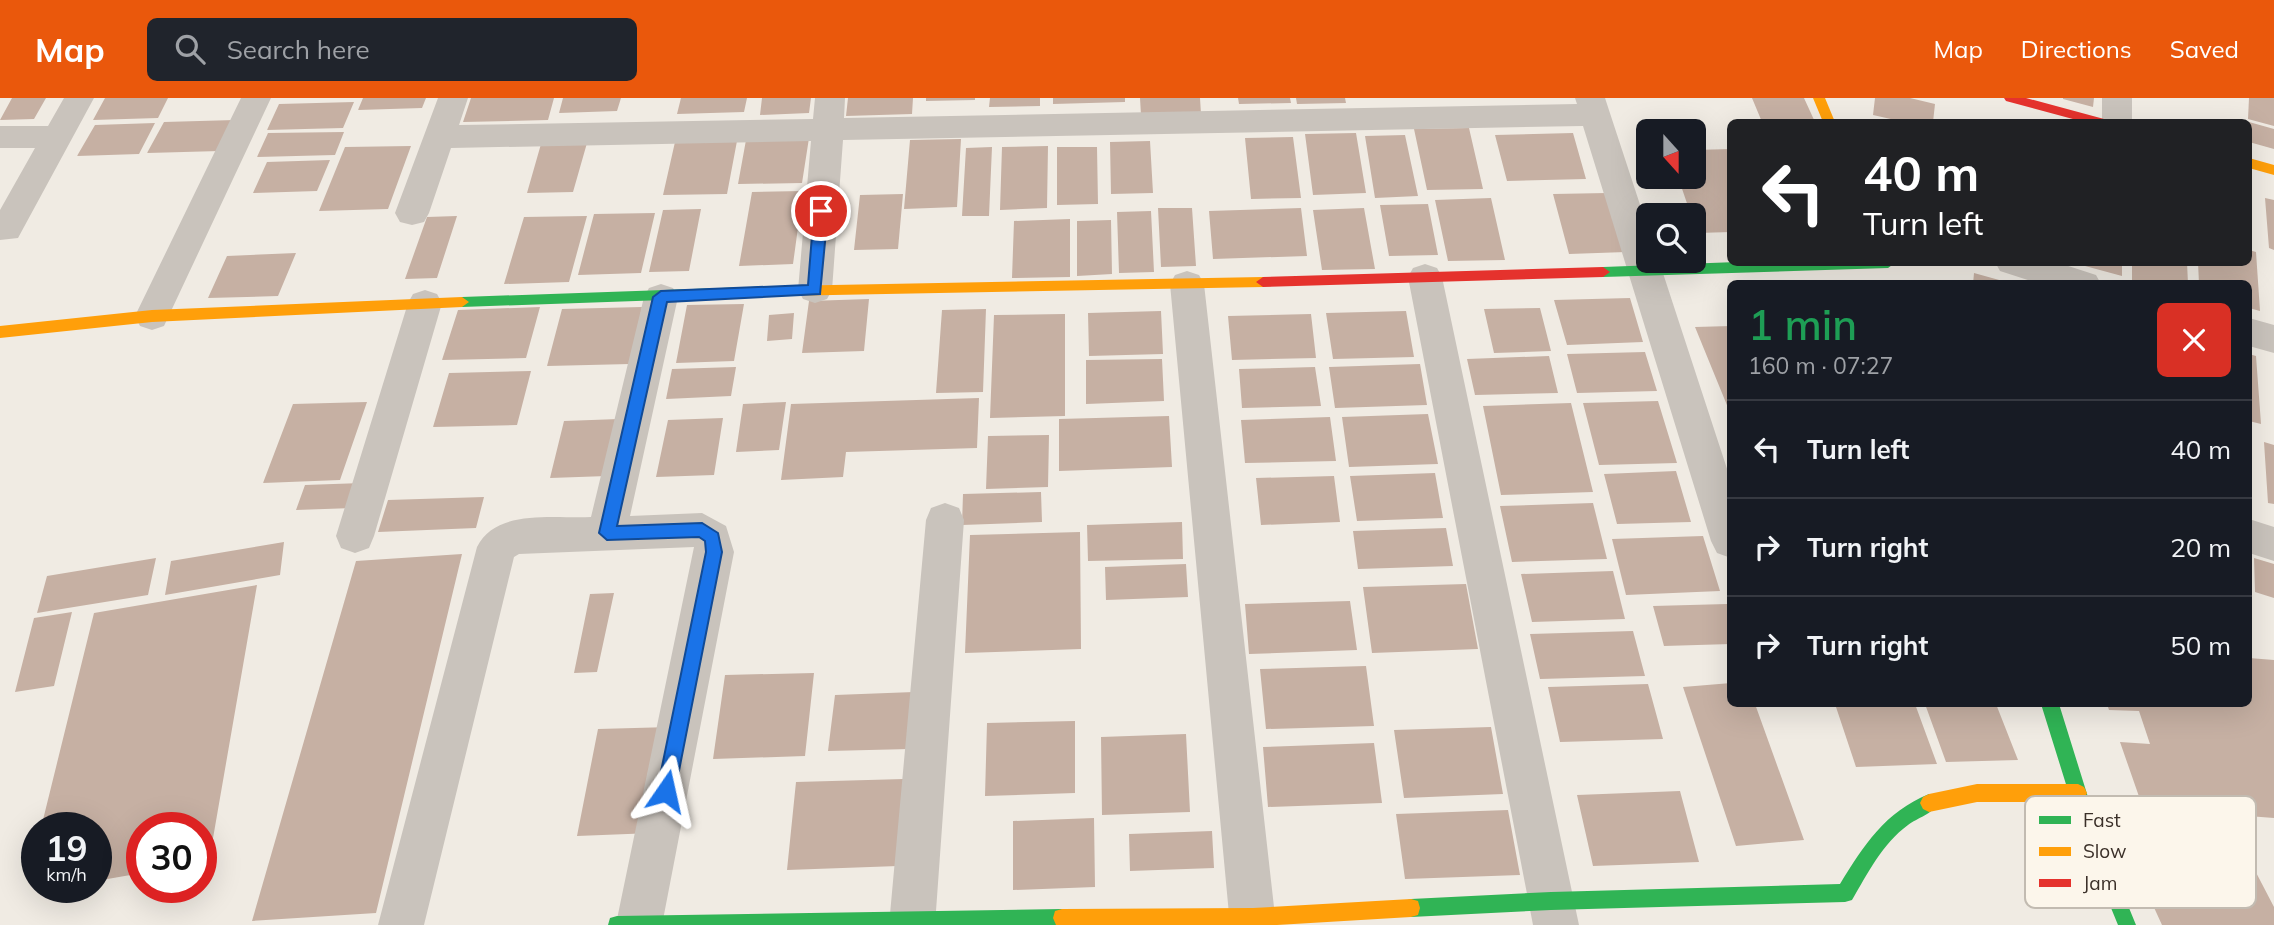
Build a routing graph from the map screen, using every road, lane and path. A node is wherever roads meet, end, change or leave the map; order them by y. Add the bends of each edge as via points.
1 (79, 98) edge
2 (257, 98) edge
3 (453, 98) edge
4 (830, 98) edge
5 (1819, 98) edge
6 (2010, 98) edge
7 (2117, 98) edge
8 (1593, 107) edge
9 (1828, 119) edge
10 (2088, 119) edge
11 (2117, 119) edge
12 (827, 131) junction
13 (0, 137) edge
14 (56, 137) junction
15 (440, 137) junction
16 (2252, 164) edge
17 (2274, 170) edge
18 (412, 213) dead end
19 (6, 229) dead end
20 (1636, 245) edge
21 (1890, 266) edge
22 (2025, 266) edge
23 (1706, 270) edge
24 (1636, 271) edge
25 (1645, 273) edge
26 (1425, 277) junction
27 (2071, 280) edge
28 (1187, 285) junction
29 (815, 290) junction
30 (661, 297) junction
31 (425, 303) junction
32 (152, 316) junction
33 (0, 332) edge
34 (2252, 333) edge
35 (2274, 339) edge
36 (945, 520) dead end
37 (1727, 529) edge
38 (607, 533) junction
39 (355, 536) dead end
40 (2252, 537) edge
41 (2274, 544) edge
42 (2051, 707) edge
43 (2078, 793) junction
44 (2079, 796) edge
45 (2120, 908) edge
46 (1554, 913) edge
47 (1253, 921) edge
48 (912, 922) edge
49 (401, 925) edge
50 (632, 925) edge
51 (2127, 925) edge

1 - 14 street
2 - 32 street
3 - 15 street
4 - 12 street
5 - 9 street
6 - 10 street
7 - 11 street
8 - 12 street
8 - 20 street
12 - 15 street
12 - 29 street
13 - 14 street
14 - 19 street
15 - 18 street
16 - 17 street
21 - 23 street
22 - 27 street
24 - 26 street
25 - 37 street
26 - 28 street
26 - 46 street
28 - 29 street
28 - 47 street
29 - 30 street
30 - 31 street
30 - 38 street
31 - 32 street
31 - 39 street
32 - 33 street
34 - 35 street
36 - 48 street
38 - 49 street via 512,537 497,547
38 - 50 street via 702,530 714,546
40 - 41 street
42 - 43 street
43 - 44 street
43 - 46 street via 1960,793 1922,803 1885,830 1845,893
45 - 51 street
46 - 47 street
47 - 48 street
48 - 50 street

